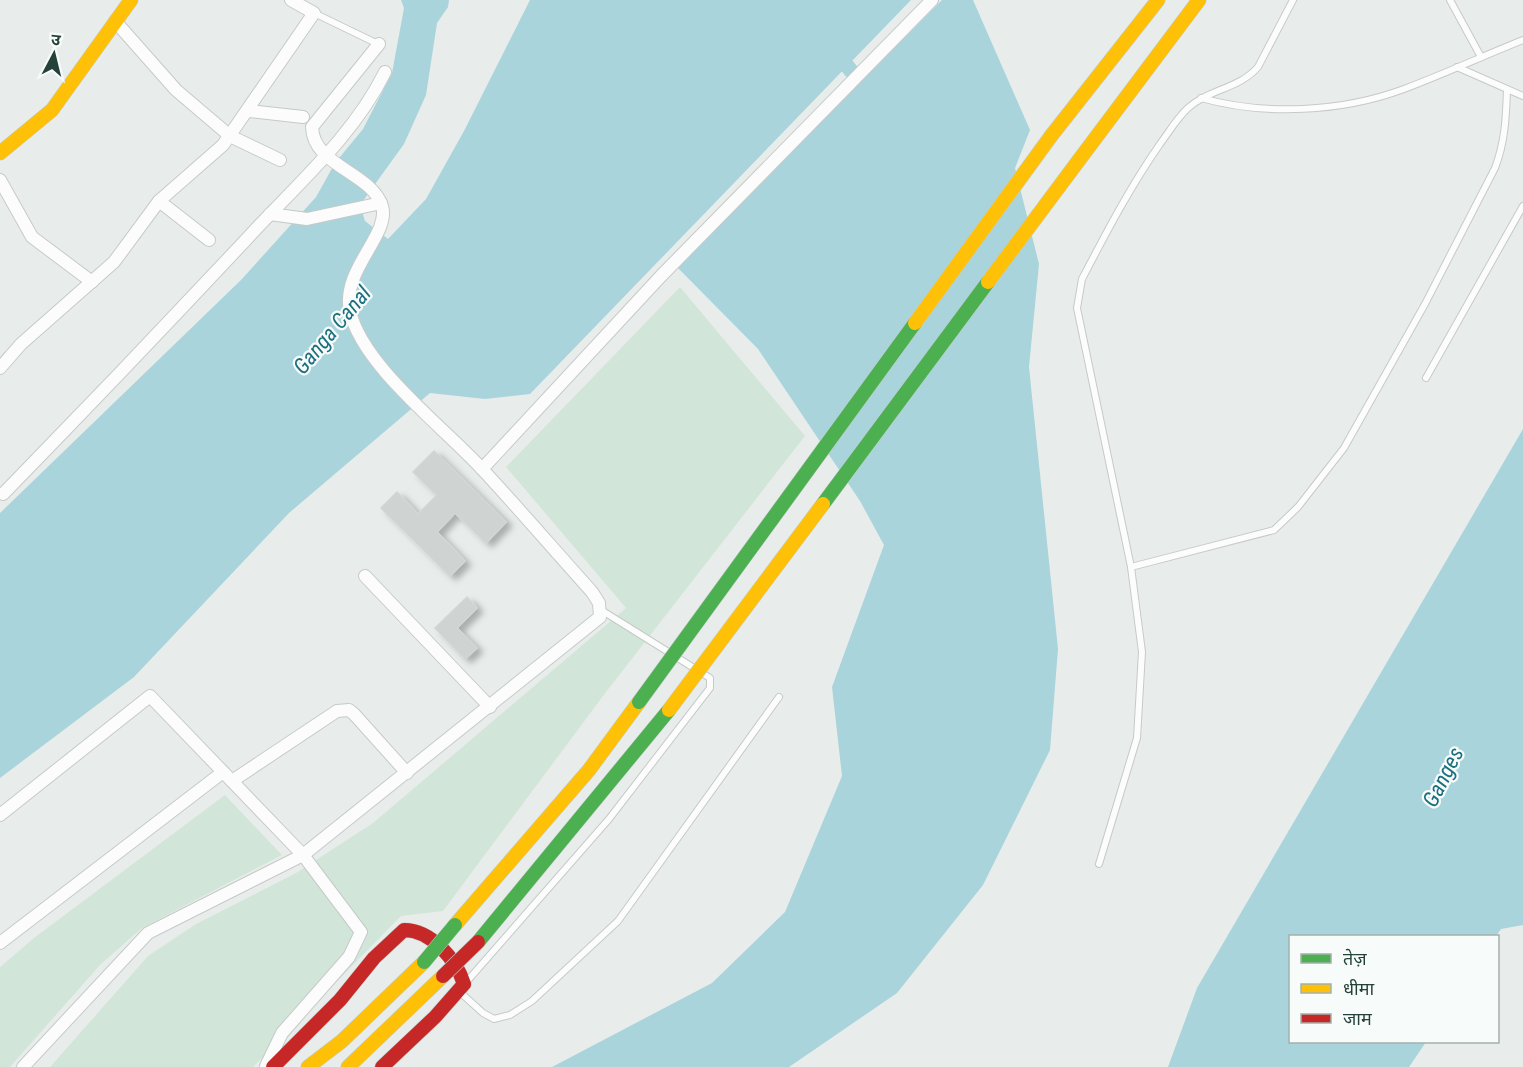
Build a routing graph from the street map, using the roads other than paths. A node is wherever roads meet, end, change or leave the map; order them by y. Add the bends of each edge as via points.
1 (131, 0) edge
2 (291, 0) edge
3 (932, 0) edge
4 (1158, 0) edge
5 (1198, 0) edge
6 (1293, 0) edge
7 (1450, 0) edge
8 (314, 13) junction
9 (116, 21) junction
10 (1523, 40) edge
11 (379, 44) joint
12 (1481, 57) junction
13 (1457, 67) junction
14 (385, 72) dead end
15 (1506, 90) junction
16 (1523, 96) edge
17 (1201, 98) junction
18 (249, 111) junction
19 (303, 117) dead end
20 (230, 136) junction
21 (0, 153) edge
22 (325, 154) junction
23 (280, 160) dead end
24 (0, 180) edge
25 (159, 201) junction
26 (381, 203) junction
27 (1523, 206) edge
28 (270, 214) junction
29 (209, 240) dead end
30 (92, 282) junction
31 (0, 368) edge
32 (1426, 378) dead end
33 (482, 469) junction
34 (1, 494) edge
35 (1131, 567) junction
36 (365, 576) dead end
37 (601, 610) junction
38 (779, 697) dead end
39 (490, 707) junction
40 (407, 773) junction
41 (228, 777) junction
42 (0, 815) edge
43 (303, 855) junction
44 (1099, 864) dead end
45 (0, 943) edge
46 (462, 988) junction
47 (23, 1067) edge
48 (265, 1067) edge
49 (273, 1067) edge
50 (308, 1067) edge
51 (348, 1067) edge
52 (382, 1067) edge

1 - 9 main road
2 - 8 street
3 - 33 street via 661,276
4 - 50 main road, bridge via 1050,136 589,770 424,962 342,1041
5 - 51 main road, bridge via 669,710 478,942
6 - 17 lane via 1250,76
7 - 12 lane
8 - 11 lane
8 - 18 street
9 - 20 street via 176,90
9 - 21 main road via 52,110
10 - 12 lane
11 - 22 street via 312,127 312,135
12 - 13 lane
13 - 15 lane
13 - 17 lane via 1404,90 1353,104 1287,109 1223,104
14 - 22 street via 370,102
15 - 16 lane
15 - 35 lane via 1506,129 1495,168 1349,439 1298,507 1274,530
17 - 35 lane via 1179,118 1135,180 1082,279 1078,294 1077,308
18 - 19 street
18 - 20 street
20 - 23 street
20 - 25 street
22 - 26 street via 371,190
22 - 28 street
24 - 30 street via 32,237
25 - 29 street
25 - 30 street via 114,262
26 - 28 street via 307,219
26 - 33 street via 384,214 358,265 351,286 350,310 360,336 380,364
27 - 32 lane
28 - 34 street via 128,367
30 - 31 street via 21,344
33 - 37 street via 592,592
35 - 44 lane via 1142,652 1137,738
36 - 39 street
37 - 39 street via 595,624
37 - 46 lane via 710,678 710,688 609,819
38 - 46 lane via 618,921 532,1000 510,1015 494,1019 483,1013
39 - 40 street
40 - 41 street via 354,714 344,709
40 - 43 street
41 - 42 street via 150,696
41 - 43 street
41 - 45 street
43 - 47 street via 148,933
43 - 48 street via 361,932 349,957 282,1033
46 - 49 main road via 463,976 430,938 404,930
46 - 52 main road

